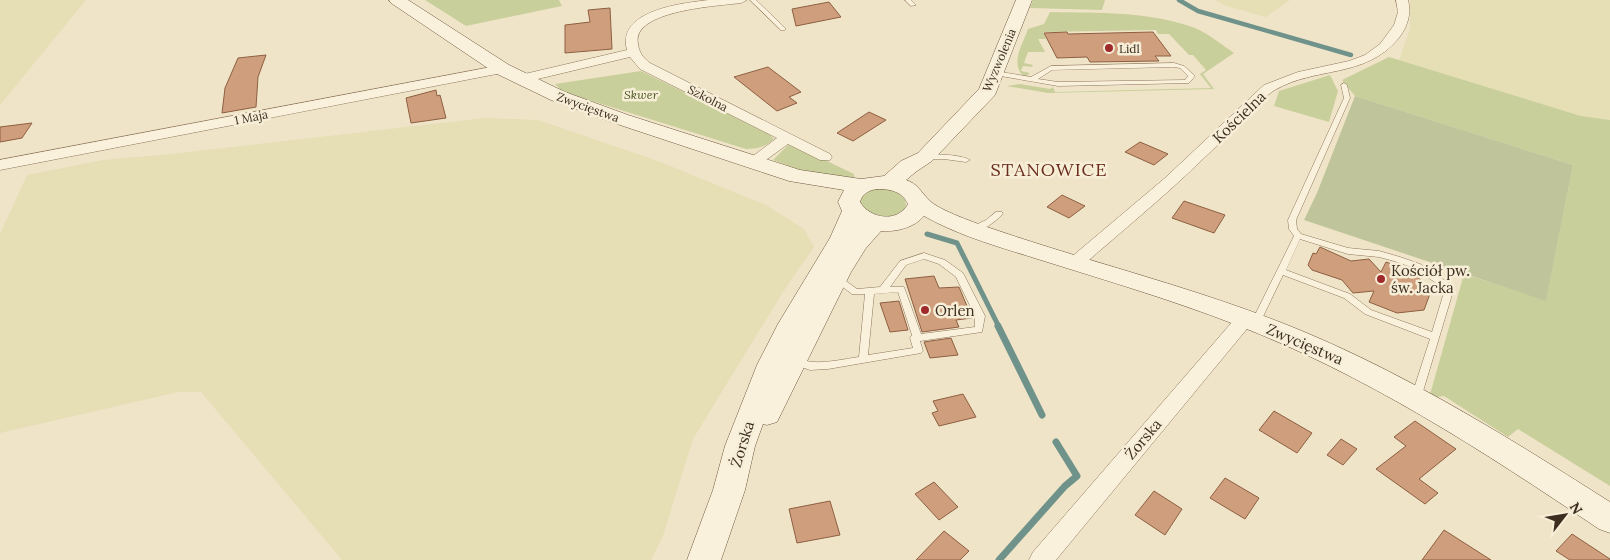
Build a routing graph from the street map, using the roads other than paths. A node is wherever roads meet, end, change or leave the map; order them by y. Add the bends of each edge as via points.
1 (397, 0) edge
2 (742, 0) edge
3 (753, 0) edge
4 (1024, 0) edge
5 (1402, 0) edge
6 (662, 6) edge
7 (783, 29) dead end
8 (634, 52) junction
9 (502, 69) junction
10 (995, 73) junction
11 (521, 79) junction
12 (1033, 79) junction
13 (1344, 85) dead end
14 (787, 138) junction
15 (825, 157) dead end
16 (925, 158) junction
17 (966, 160) dead end
18 (754, 162) junction
19 (0, 165) edge
20 (907, 199) junction
21 (855, 200) junction
22 (1000, 214) dead end
23 (875, 223) junction
24 (971, 230) junction
25 (1298, 236) junction
26 (1075, 263) junction
27 (1281, 271) junction
28 (836, 278) junction
29 (870, 291) junction
30 (882, 291) junction
31 (1250, 321) junction
32 (1435, 337) junction
33 (915, 338) junction
34 (785, 357) junction
35 (863, 360) junction
36 (1416, 398) junction
37 (1610, 519) edge
38 (704, 560) edge
39 (1041, 560) edge

1 - 9 main road, Zwycięstwa
2 - 6 street
3 - 7 lane
4 - 10 main road, Wyzwolenia
5 - 26 street, Kościelna via 1401,25 1384,48 1342,68 1289,79 1268,88 1177,176
6 - 8 street via 634,27 631,35
8 - 11 street
8 - 14 street, Szkolna via 645,66
9 - 11 main road, Zwycięstwa
9 - 19 street, 1 Maja
10 - 12 lane
10 - 16 main road, Wyzwolenia via 988,90
11 - 18 main road, Zwycięstwa via 593,110
12 - 12 lane via 1058,84 1138,83 1187,82 1192,76 1174,65 1051,68
13 - 25 lane via 1347,98 1292,220
14 - 15 street, Szkolna
14 - 18 street
16 - 17 lane
16 - 20 main road, Wyzwolenia
18 - 21 main road, Zwycięstwa
20 - 21 main road via 877,182
20 - 23 main road via 894,224
20 - 24 main road, Zwycięstwa via 948,228
21 - 23 main road via 859,217
21 - 34 main road, Żorska via 837,246 791,324
22 - 24 lane
23 - 28 main road, Żorska
24 - 26 main road, Zwycięstwa
25 - 27 lane
25 - 32 lane via 1348,251 1397,259 1442,281 1450,288
26 - 31 main road, Zwycięstwa
27 - 31 lane
27 - 32 lane via 1347,296 1368,312
28 - 29 lane via 855,292
28 - 34 main road, Żorska
29 - 30 lane
29 - 35 lane
30 - 33 lane via 901,290 917,335
30 - 33 lane via 903,263 924,256 942,262 960,275 980,316 979,330
31 - 36 main road, Zwycięstwa via 1343,360
31 - 39 street, Żorska
32 - 36 lane
33 - 35 lane via 918,351
34 - 35 lane via 810,366
34 - 38 main road, Żorska via 740,446 729,490
36 - 37 main road, Zwycięstwa via 1490,441

